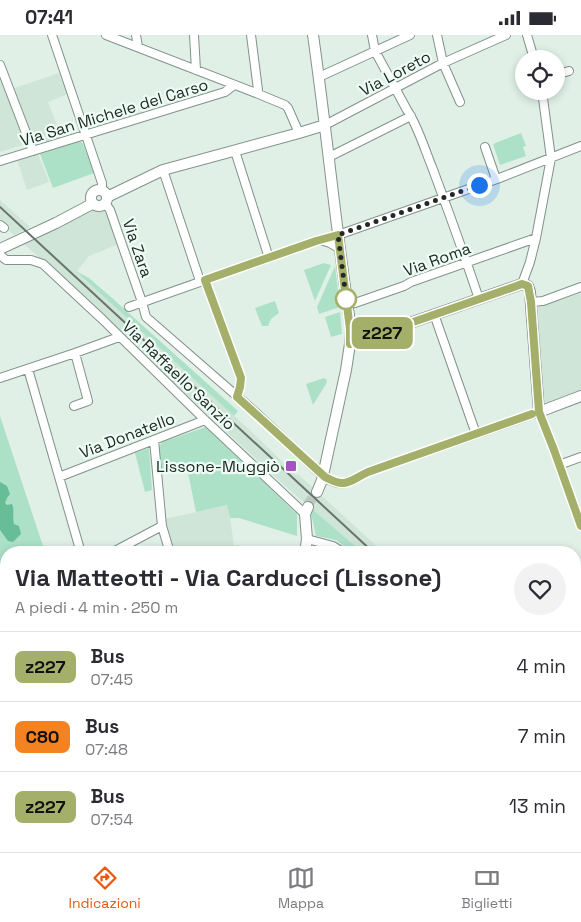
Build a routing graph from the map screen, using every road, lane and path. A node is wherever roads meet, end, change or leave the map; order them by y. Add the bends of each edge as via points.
1 (52, 35) edge
2 (106, 35) edge
3 (136, 35) edge
4 (194, 35) edge
5 (251, 35) edge
6 (313, 35) edge
7 (372, 35) edge
8 (410, 35) edge
9 (437, 35) edge
10 (506, 35) edge
11 (527, 35) edge
12 (138, 47) junction
13 (531, 50) edge
14 (375, 51) junction
15 (443, 63) junction
16 (0, 65) edge
17 (196, 70) junction
18 (569, 71) dead end
19 (565, 72) edge
20 (319, 77) junction
21 (234, 85) junction
22 (394, 88) junction
23 (256, 93) junction
24 (543, 100) edge
25 (460, 102) dead end
26 (410, 115) junction
27 (325, 125) junction
28 (300, 133) junction
29 (85, 134) junction
30 (581, 145) edge
31 (485, 147) dead end
32 (33, 151) junction
33 (235, 151) junction
34 (329, 157) junction
35 (552, 158) junction
36 (0, 161) edge
37 (163, 170) junction
38 (496, 179) junction
39 (105, 197) junction
40 (443, 197) junction
41 (92, 204) junction
42 (338, 235) junction
43 (536, 238) junction
44 (320, 240) junction
45 (0, 249) edge
46 (340, 249) junction
47 (0, 255) edge
48 (269, 257) junction
49 (467, 263) junction
50 (203, 281) junction
51 (522, 284) junction
52 (581, 287) edge
53 (479, 299) junction
54 (142, 302) junction
55 (531, 302) junction
56 (347, 305) junction
57 (129, 307) dead end
58 (434, 314) junction
59 (120, 337) junction
60 (350, 344) junction
61 (75, 353) junction
62 (28, 369) junction
63 (0, 378) edge
64 (581, 396) edge
65 (237, 397) junction
66 (74, 407) dead end
67 (539, 412) junction
68 (205, 420) junction
69 (476, 434) junction
70 (154, 440) junction
71 (581, 457) edge
72 (559, 465) junction
73 (324, 476) junction
74 (59, 477) junction
75 (317, 492) tunnel mouth
76 (306, 511) joint
77 (579, 515) edge
78 (162, 526) junction
79 (581, 526) edge
80 (308, 539) junction
81 (79, 546) edge
82 (124, 546) edge
83 (168, 546) edge
84 (306, 546) edge
85 (333, 546) edge

1 - 29 street, Via Zara
2 - 12 street
3 - 12 street
4 - 17 street
5 - 23 street
6 - 20 street
7 - 14 street
8 - 14 street
9 - 15 street
10 - 15 street, Via Loreto
11 - 13 street
12 - 17 street
14 - 20 street
14 - 22 street
15 - 22 street, Via Loreto
15 - 25 street
16 - 32 street
17 - 21 street
18 - 19 street
20 - 27 street
21 - 23 street
21 - 29 street, Via San Michele del Carso via 225,92
22 - 26 street
22 - 27 street, Via Loreto
23 - 28 street via 288,108
24 - 35 street
26 - 34 street
26 - 40 street
27 - 28 street
27 - 34 street
28 - 33 street
29 - 32 street, Via San Michele del Carso
29 - 39 street, Via Zara
30 - 35 street
31 - 38 street
32 - 36 street, Via San Michele del Carso
33 - 37 street
33 - 48 street
34 - 42 street
35 - 38 street
35 - 43 street
37 - 39 street
37 - 50 street
38 - 40 street
39 - 41 street via 99,207
39 - 41 street via 97,190 91,194
39 - 54 street, Via Zara
40 - 42 street
40 - 49 street
41 - 45 street
42 - 44 street
42 - 46 street
43 - 49 street, Via Roma
43 - 51 street
44 - 46 street
44 - 48 street
46 - 56 street
47 - 59 street, Via Raffaello Sanzio via 10,260 31,260 42,265
48 - 50 street
49 - 53 street
49 - 56 street, Via Roma
50 - 54 street
50 - 65 street via 241,378
51 - 53 street
51 - 55 street via 528,286
52 - 55 street
53 - 58 street
54 - 57 street
54 - 65 street, Via Zara via 146,317
55 - 67 street
56 - 60 street
58 - 60 street
58 - 69 street
59 - 61 street
59 - 68 street, Via Raffaello Sanzio
60 - 73 street
61 - 62 street
61 - 66 street via 88,401
62 - 63 street
62 - 74 street
64 - 67 street
65 - 73 street, Via Zara
67 - 69 street
67 - 72 street
68 - 70 street, Via Donatello
68 - 76 street, Via Raffaello Sanzio
69 - 73 street via 368,472 350,483 338,483
70 - 74 street, Via Donatello
70 - 78 street
71 - 72 street
72 - 77 street
73 - 75 street
74 - 81 street
76 - 80 street
77 - 79 street
78 - 82 street
78 - 83 street
80 - 84 street
80 - 85 street

